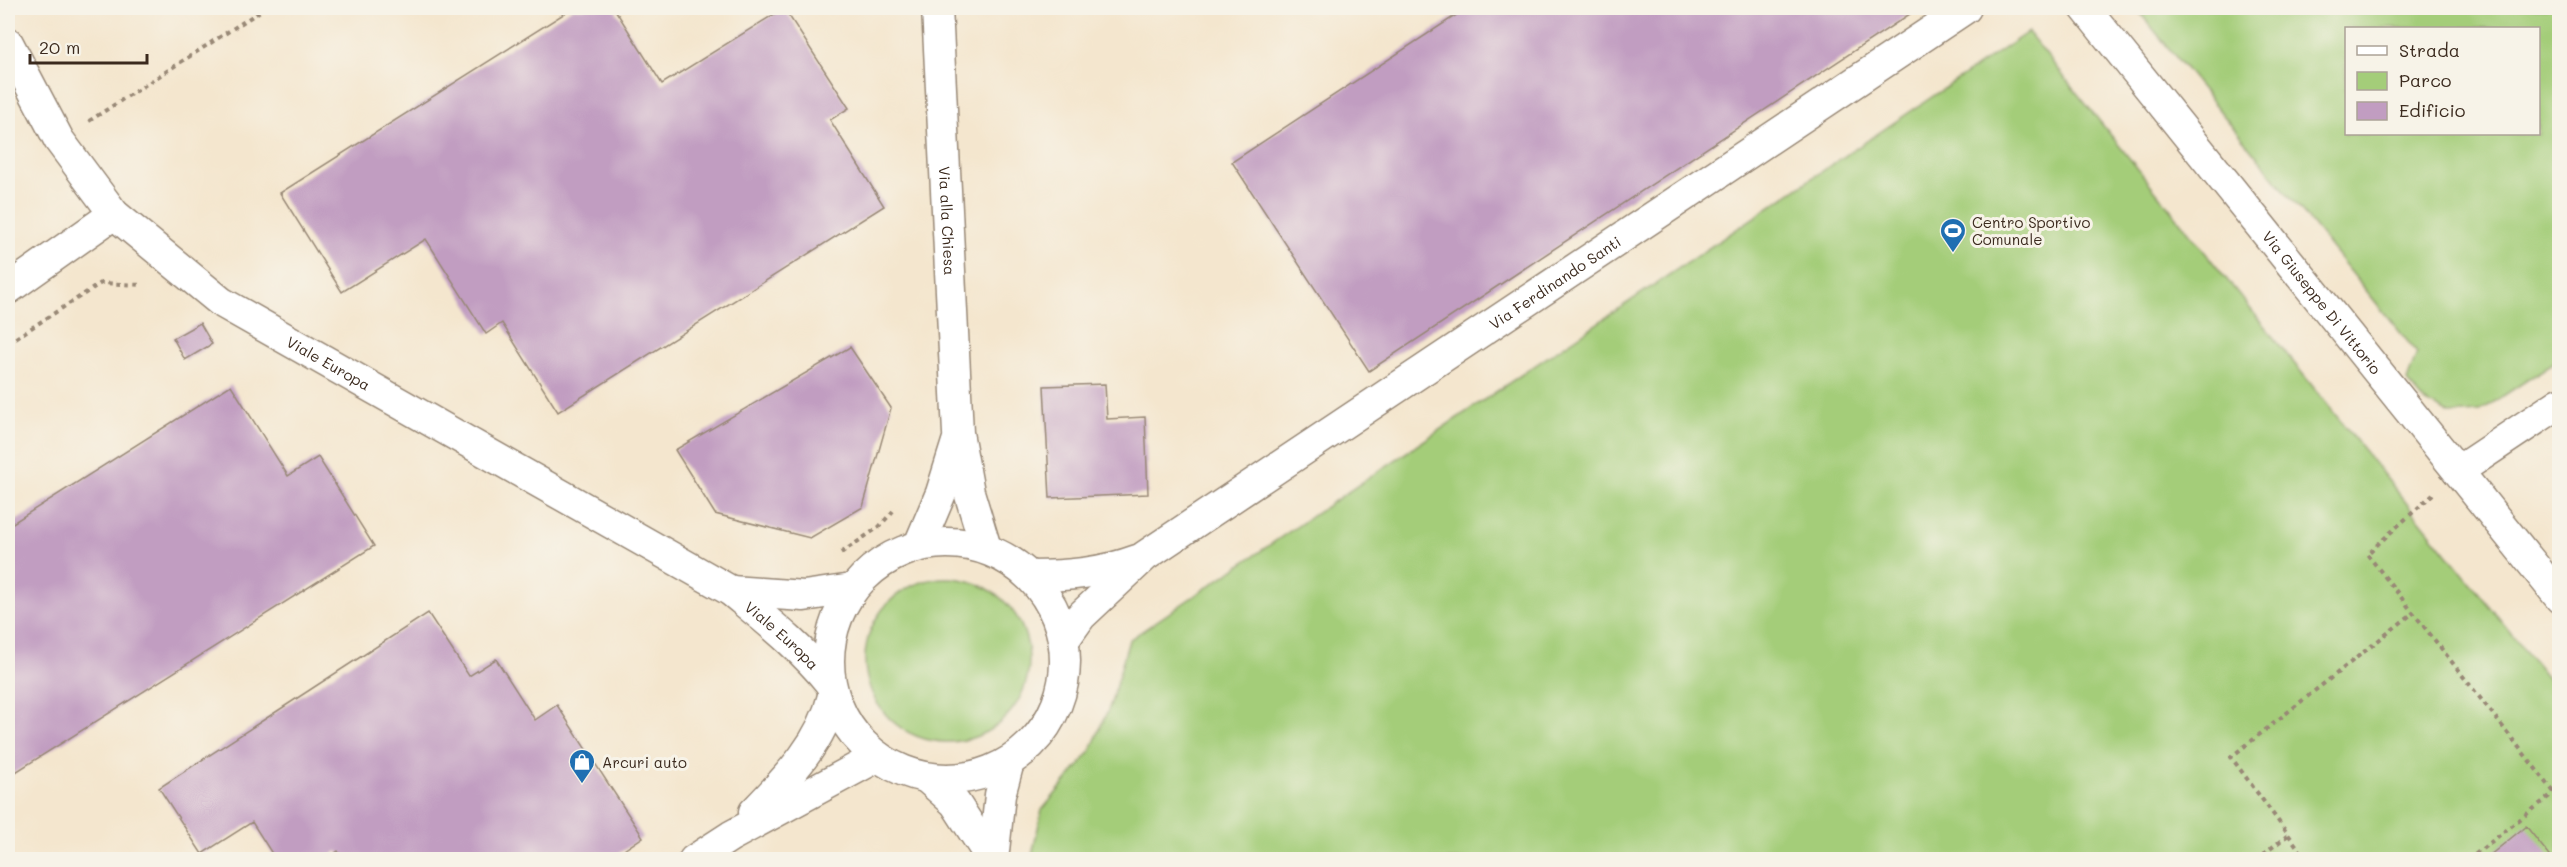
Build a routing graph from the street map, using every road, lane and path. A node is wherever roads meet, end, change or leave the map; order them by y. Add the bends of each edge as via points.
1 (265, 8) edge
2 (937, 8) edge
3 (1966, 8) edge
4 (2085, 8) edge
5 (8, 43) edge
6 (59, 140) junction
7 (114, 214) junction
8 (8, 289) edge
9 (2559, 403) edge
10 (958, 433) junction
11 (2458, 471) junction
12 (919, 545) junction
13 (986, 548) junction
14 (1145, 556) junction
15 (1030, 576) junction
16 (852, 589) junction
17 (731, 591) junction
18 (2559, 598) edge
19 (2413, 613) junction
20 (1064, 640) junction
21 (832, 690) junction
22 (877, 757) junction
23 (1009, 762) junction
24 (928, 779) junction
25 (2559, 788) edge
26 (2554, 792) junction
27 (2288, 835) junction
28 (731, 836) junction
29 (694, 860) edge
30 (993, 860) edge
31 (2256, 860) edge
32 (2307, 860) edge
33 (2468, 860) edge

1 - 6 path
2 - 10 street, Via alla Chiesa
3 - 14 street, Via Ferdinando Santi
4 - 11 street, Via Giuseppe Di Vittorio
5 - 6 street, Viale Europa
6 - 7 street, Viale Europa
7 - 8 street
7 - 17 street, Viale Europa via 221,302
9 - 11 street
10 - 12 street, Via alla Chiesa via 951,466
10 - 13 street, Via alla Chiesa via 969,492
11 - 18 street, Via Giuseppe Di Vittorio
11 - 19 path via 2367,554
12 - 13 street via 952,542
12 - 16 street via 881,561
13 - 15 street
14 - 15 street, Via Ferdinando Santi via 1095,572
14 - 20 street, Via Ferdinando Santi via 1081,616
15 - 20 street via 1052,605
16 - 17 street, Viale Europa via 804,596
16 - 21 street via 835,618 828,650
17 - 21 street, Viale Europa via 812,660
19 - 26 path
19 - 27 path via 2231,757
20 - 23 street via 1065,676 1055,710 1036,740
21 - 22 street via 843,720
21 - 28 street via 828,718 820,734 786,779
22 - 24 street via 901,771
22 - 28 street
23 - 24 street via 983,774
23 - 30 street via 1000,795
24 - 30 street via 955,803
25 - 26 path
26 - 33 path
27 - 31 path
27 - 32 path
28 - 29 street

